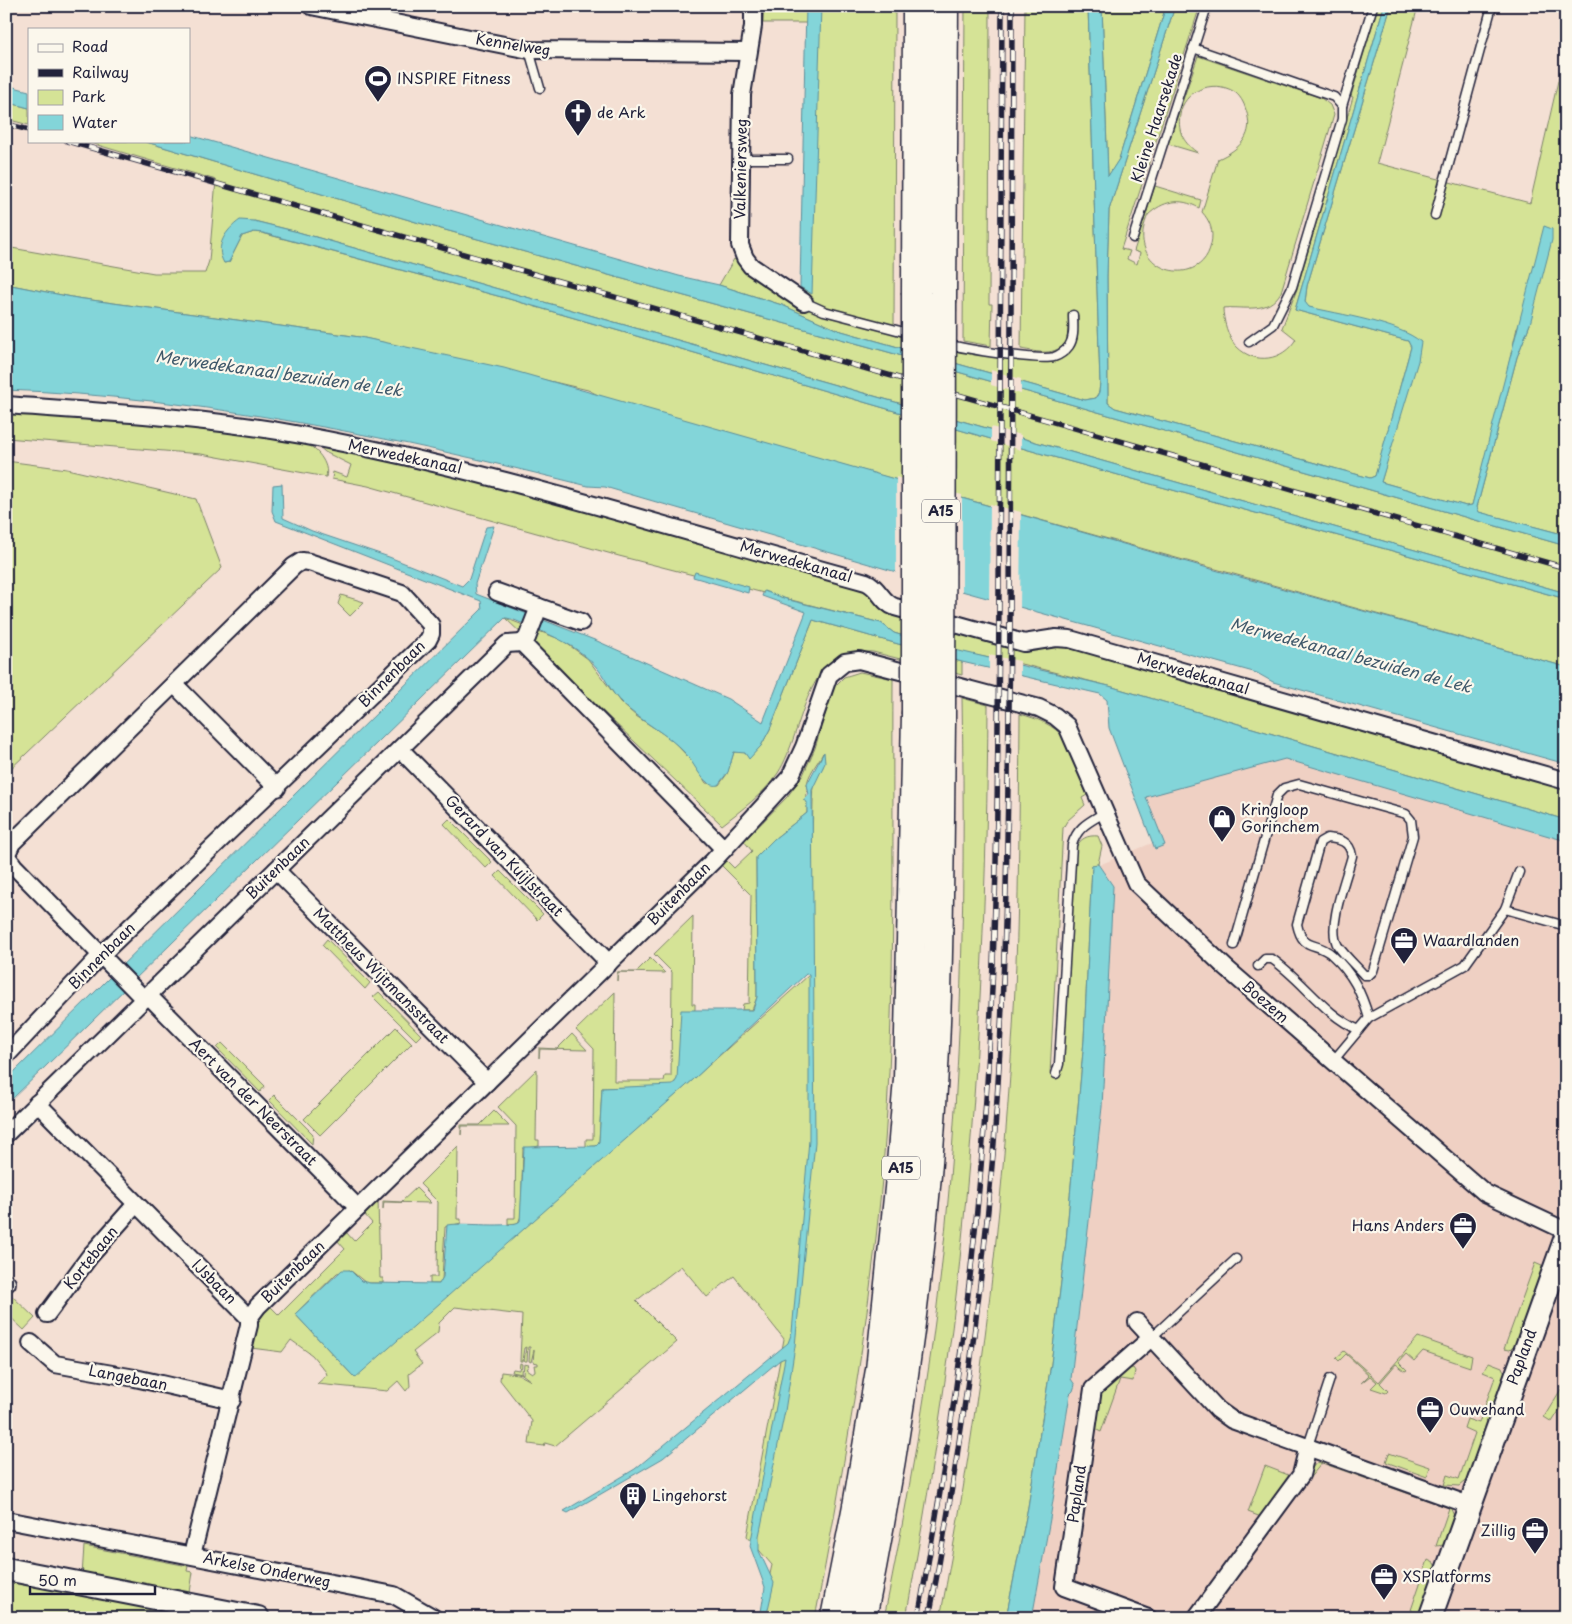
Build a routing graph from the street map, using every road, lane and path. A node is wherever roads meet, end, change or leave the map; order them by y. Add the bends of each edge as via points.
1 (311, 6) edge
2 (753, 6) edge
3 (917, 6) edge
4 (944, 6) edge
5 (1207, 6) edge
6 (1373, 6) edge
7 (1492, 6) edge
8 (1193, 48) junction
9 (529, 50) junction
10 (748, 52) junction
11 (540, 88) dead end
12 (1342, 106) junction
13 (741, 159) junction
14 (788, 159) dead end
15 (1435, 216) dead end
16 (1133, 238) dead end
17 (929, 296) junction
18 (804, 302) joint
19 (1073, 315) dead end
20 (926, 338) dead end
21 (935, 340) dead end
22 (1249, 342) dead end
23 (6, 406) edge
24 (497, 592) dead end
25 (538, 610) junction
26 (581, 622) dead end
27 (525, 639) junction
28 (174, 684) junction
29 (1039, 708) joint
30 (928, 718) junction
31 (400, 749) junction
32 (1566, 781) edge
33 (277, 788) junction
34 (1104, 813) junction
35 (724, 849) junction
36 (6, 856) edge
37 (276, 870) junction
38 (1519, 872) dead end
39 (1505, 910) junction
40 (1566, 926) edge
41 (1234, 945) dead end
42 (101, 955) junction
43 (609, 963) junction
44 (1258, 966) dead end
45 (142, 994) junction
46 (1369, 1018) junction
47 (1359, 1030) junction
48 (6, 1056) edge
49 (1333, 1061) junction
50 (1056, 1074) dead end
51 (487, 1082) junction
52 (37, 1103) junction
53 (6, 1134) edge
54 (136, 1204) junction
55 (358, 1208) junction
56 (1566, 1231) edge
57 (1566, 1237) edge
58 (1236, 1259) dead end
59 (47, 1314) dead end
60 (249, 1318) junction
61 (1137, 1322) dead end
62 (1151, 1338) junction
63 (31, 1343) dead end
64 (1330, 1379) dead end
65 (232, 1400) junction
66 (1308, 1446) junction
67 (1469, 1506) junction
68 (6, 1520) edge
69 (192, 1555) junction
70 (6, 1570) edge
71 (209, 1614) edge
72 (258, 1618) edge
73 (434, 1618) edge
74 (834, 1618) edge
75 (862, 1618) edge
76 (1148, 1618) edge
77 (1196, 1618) edge
78 (1430, 1618) edge

1 - 9 street, Kennelweg
2 - 10 street, Valkeniersweg
3 - 17 highway, A15
4 - 17 highway, A15
5 - 8 lane, Kleine Haarsekade
6 - 12 lane
7 - 15 lane
8 - 12 lane via 1334,97
8 - 16 lane, Kleine Haarsekade
9 - 10 street, Kennelweg
9 - 11 lane
10 - 13 street, Valkeniersweg via 742,95
12 - 22 lane via 1342,119 1292,287 1273,325
13 - 14 lane
13 - 18 street, Valkeniersweg via 742,252 751,266
17 - 30 highway, A15, bridge
18 - 20 lane via 824,311
19 - 21 lane via 1069,346 1054,357 962,348
23 - 32 street, Merwedekanaal via 129,413 259,429 454,467 866,582 892,606 1001,637 1029,644 1056,638 1070,640
24 - 25 street
25 - 26 street
25 - 27 street
27 - 31 street, Buitenbaan via 500,649
27 - 35 street
28 - 33 street
28 - 33 street, Binnenbaan via 302,561 402,593 431,625 428,640
28 - 36 street, Binnenbaan via 12,843
29 - 34 street, Boezem via 1067,726
29 - 35 street, Buitenbaan via 873,662 845,662 830,675 790,777
30 - 74 highway, A15 via 908,1069 880,1370
30 - 75 highway, A15 via 938,971 934,1081 925,1197 903,1377 884,1509
31 - 37 street, Buitenbaan
31 - 43 street, Gerard van Kuijlstraat
33 - 42 street, Binnenbaan
34 - 49 street, Boezem via 1136,883 1226,968
34 - 50 lane via 1081,827 1072,845
35 - 43 street, Buitenbaan
36 - 42 street, Aert van der Neerstraat
37 - 45 street, Buitenbaan
37 - 51 street, Mattheus Wijtmansstraat
38 - 39 lane
39 - 40 lane
39 - 46 lane via 1465,965
41 - 46 lane via 1277,795 1284,788 1299,784 1406,814 1411,820 1413,836 1374,971 1364,975 1335,939 1335,920 1352,856 1351,847 1346,842 1327,838 1320,842 1297,924 1300,937 1308,946 1331,954 1357,982
42 - 45 street, Aert van der Neerstraat
42 - 48 street, Binnenbaan
43 - 51 street, Buitenbaan
44 - 47 lane via 1265,959 1272,959 1348,1026
45 - 52 street, Buitenbaan
45 - 55 street, Aert van der Neerstraat
46 - 47 lane
47 - 49 lane
49 - 56 street, Boezem via 1485,1193
51 - 55 street, Buitenbaan
52 - 53 street
52 - 54 street, IJsbaan
54 - 59 street, Kortebaan via 90,1256
54 - 60 street, IJsbaan
55 - 60 street, Buitenbaan
57 - 67 street, Papland
58 - 62 lane, Papland
60 - 65 street, IJsbaan
61 - 62 street
62 - 66 street via 1218,1410 1232,1420
62 - 76 street, Papland via 1093,1389 1064,1587
63 - 65 street, Langebaan via 55,1364
64 - 66 lane
65 - 69 street, IJsbaan
66 - 67 street
66 - 77 street via 1301,1475
67 - 78 street, Papland
68 - 69 street, Arkelse Onderweg
69 - 73 street, Arkelse Onderweg via 394,1595
70 - 71 street
71 - 72 street

